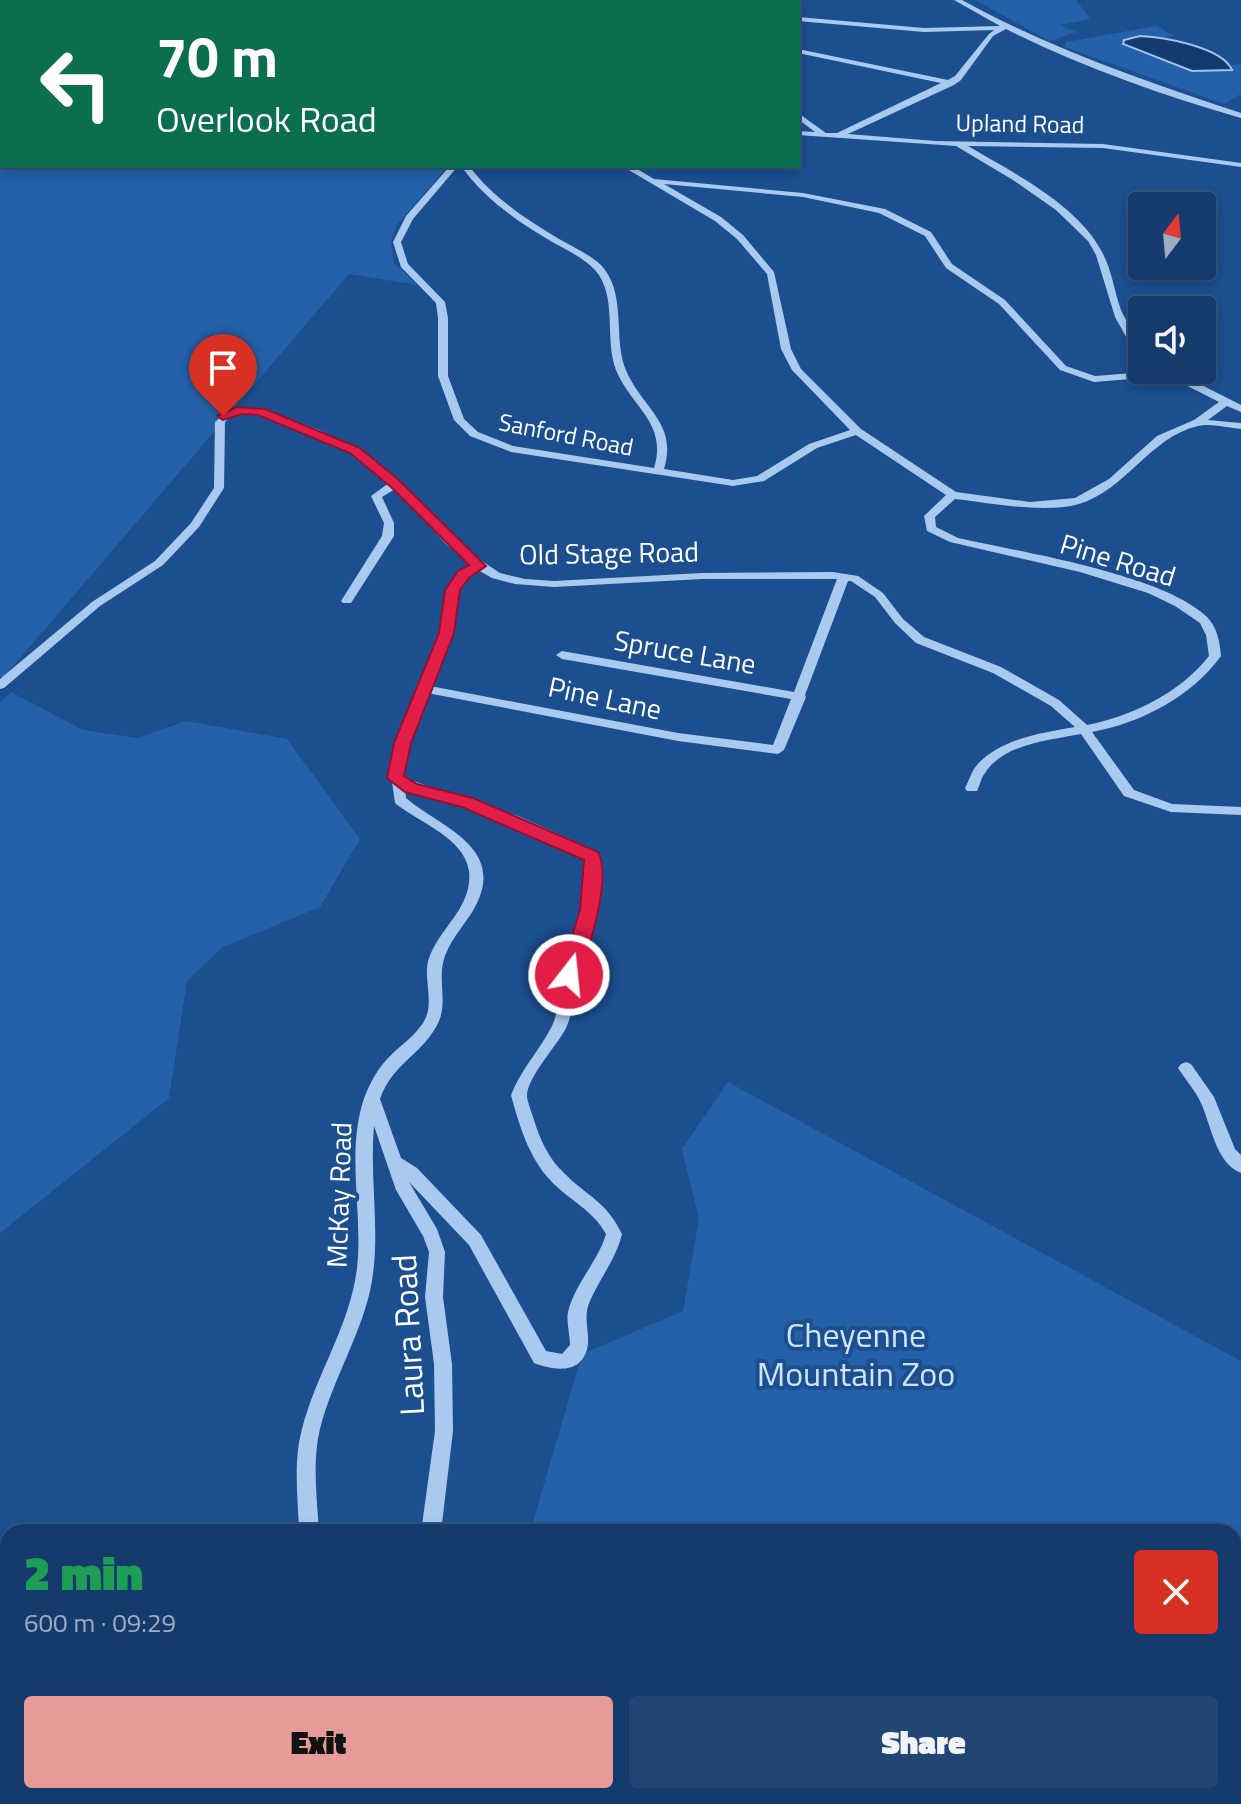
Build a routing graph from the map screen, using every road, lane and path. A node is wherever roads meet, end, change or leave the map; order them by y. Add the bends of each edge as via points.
1 (957, 0) edge
2 (800, 19) edge
3 (1003, 28) junction
4 (800, 51) edge
5 (951, 83) junction
6 (1241, 116) edge
7 (800, 117) edge
8 (800, 133) edge
9 (824, 135) junction
10 (837, 136) junction
11 (959, 144) junction
12 (1241, 165) edge
13 (453, 168) edge
14 (466, 168) edge
15 (629, 168) edge
16 (652, 181) junction
17 (1128, 331) edge
18 (1128, 376) edge
19 (1190, 384) edge
20 (1226, 402) junction
21 (1241, 409) edge
22 (1198, 422) junction
23 (1241, 426) edge
24 (857, 431) junction
25 (658, 472) junction
26 (396, 484) junction
27 (953, 495) junction
28 (478, 566) junction
29 (844, 576) junction
30 (347, 601) dead end
31 (562, 655) dead end
32 (0, 685) edge
33 (423, 688) junction
34 (800, 697) junction
35 (1082, 727) junction
36 (395, 778) junction
37 (972, 788) dead end
38 (1241, 811) edge
39 (1186, 1068) dead end
40 (372, 1099) junction
41 (397, 1163) junction
42 (1241, 1166) edge
43 (309, 1524) edge
44 (432, 1524) edge

1 - 3 street
2 - 3 street via 924,30
3 - 5 street
3 - 6 street
4 - 5 street
5 - 10 street
7 - 9 street
8 - 9 street, Upland Road
9 - 10 street, Upland Road
10 - 11 street, Upland Road
11 - 12 street, Upland Road via 1087,145
11 - 17 street via 1032,189 1089,238
13 - 25 street, Sanford Road via 401,229 397,242 404,265 440,302 443,376 459,420 474,434 511,449
14 - 25 street via 469,181 603,272 612,296 613,346 622,373 664,436 665,457
15 - 16 street
16 - 18 street via 803,195 882,211 928,234 949,266 1002,302 1063,368 1094,379
16 - 24 street via 718,219 750,248 774,280 790,359
19 - 20 street
20 - 21 street
20 - 22 street
22 - 23 street
22 - 27 street via 1161,438 1113,481 1077,501 1030,505
24 - 25 street, Sanford Road via 813,446 773,473 747,482
24 - 27 street
26 - 28 street, Old Stage Road
26 - 30 street via 376,496 389,523 388,536
26 - 32 street, Old Stage Road via 370,460 334,440 260,412 231,412 220,422 219,488 188,533 159,563 96,604
27 - 35 street, Pine Road via 927,521 938,534 1138,586 1185,606 1208,625 1215,656 1197,676 1129,719
28 - 29 street, Old Stage Road via 513,581 554,584
28 - 33 street via 452,590 446,633
29 - 34 street
29 - 35 street, Old Stage Road via 872,588 920,640 1023,683
31 - 34 street, Spruce Lane
33 - 34 street, Pine Lane via 678,737 778,750
33 - 36 street
35 - 37 street, Pine Road via 1011,749 981,767
35 - 38 street, Old Stage Road via 1122,786 1141,800 1171,808
36 - 40 street, McKay Road via 400,800 467,850 476,880 466,912 437,958 430,1025 388,1067
36 - 41 street via 570,844 592,856 596,866 565,1013 519,1095 542,1159 594,1204 614,1234 611,1253 576,1315 579,1343 574,1355 563,1362 540,1357 475,1240
39 - 42 street via 1206,1097 1229,1153
40 - 41 street, Laura Road
40 - 43 street, McKay Road via 365,1120 365,1271 352,1324 312,1428 307,1451
41 - 44 street, Laura Road via 404,1190 437,1252 434,1297 444,1431

